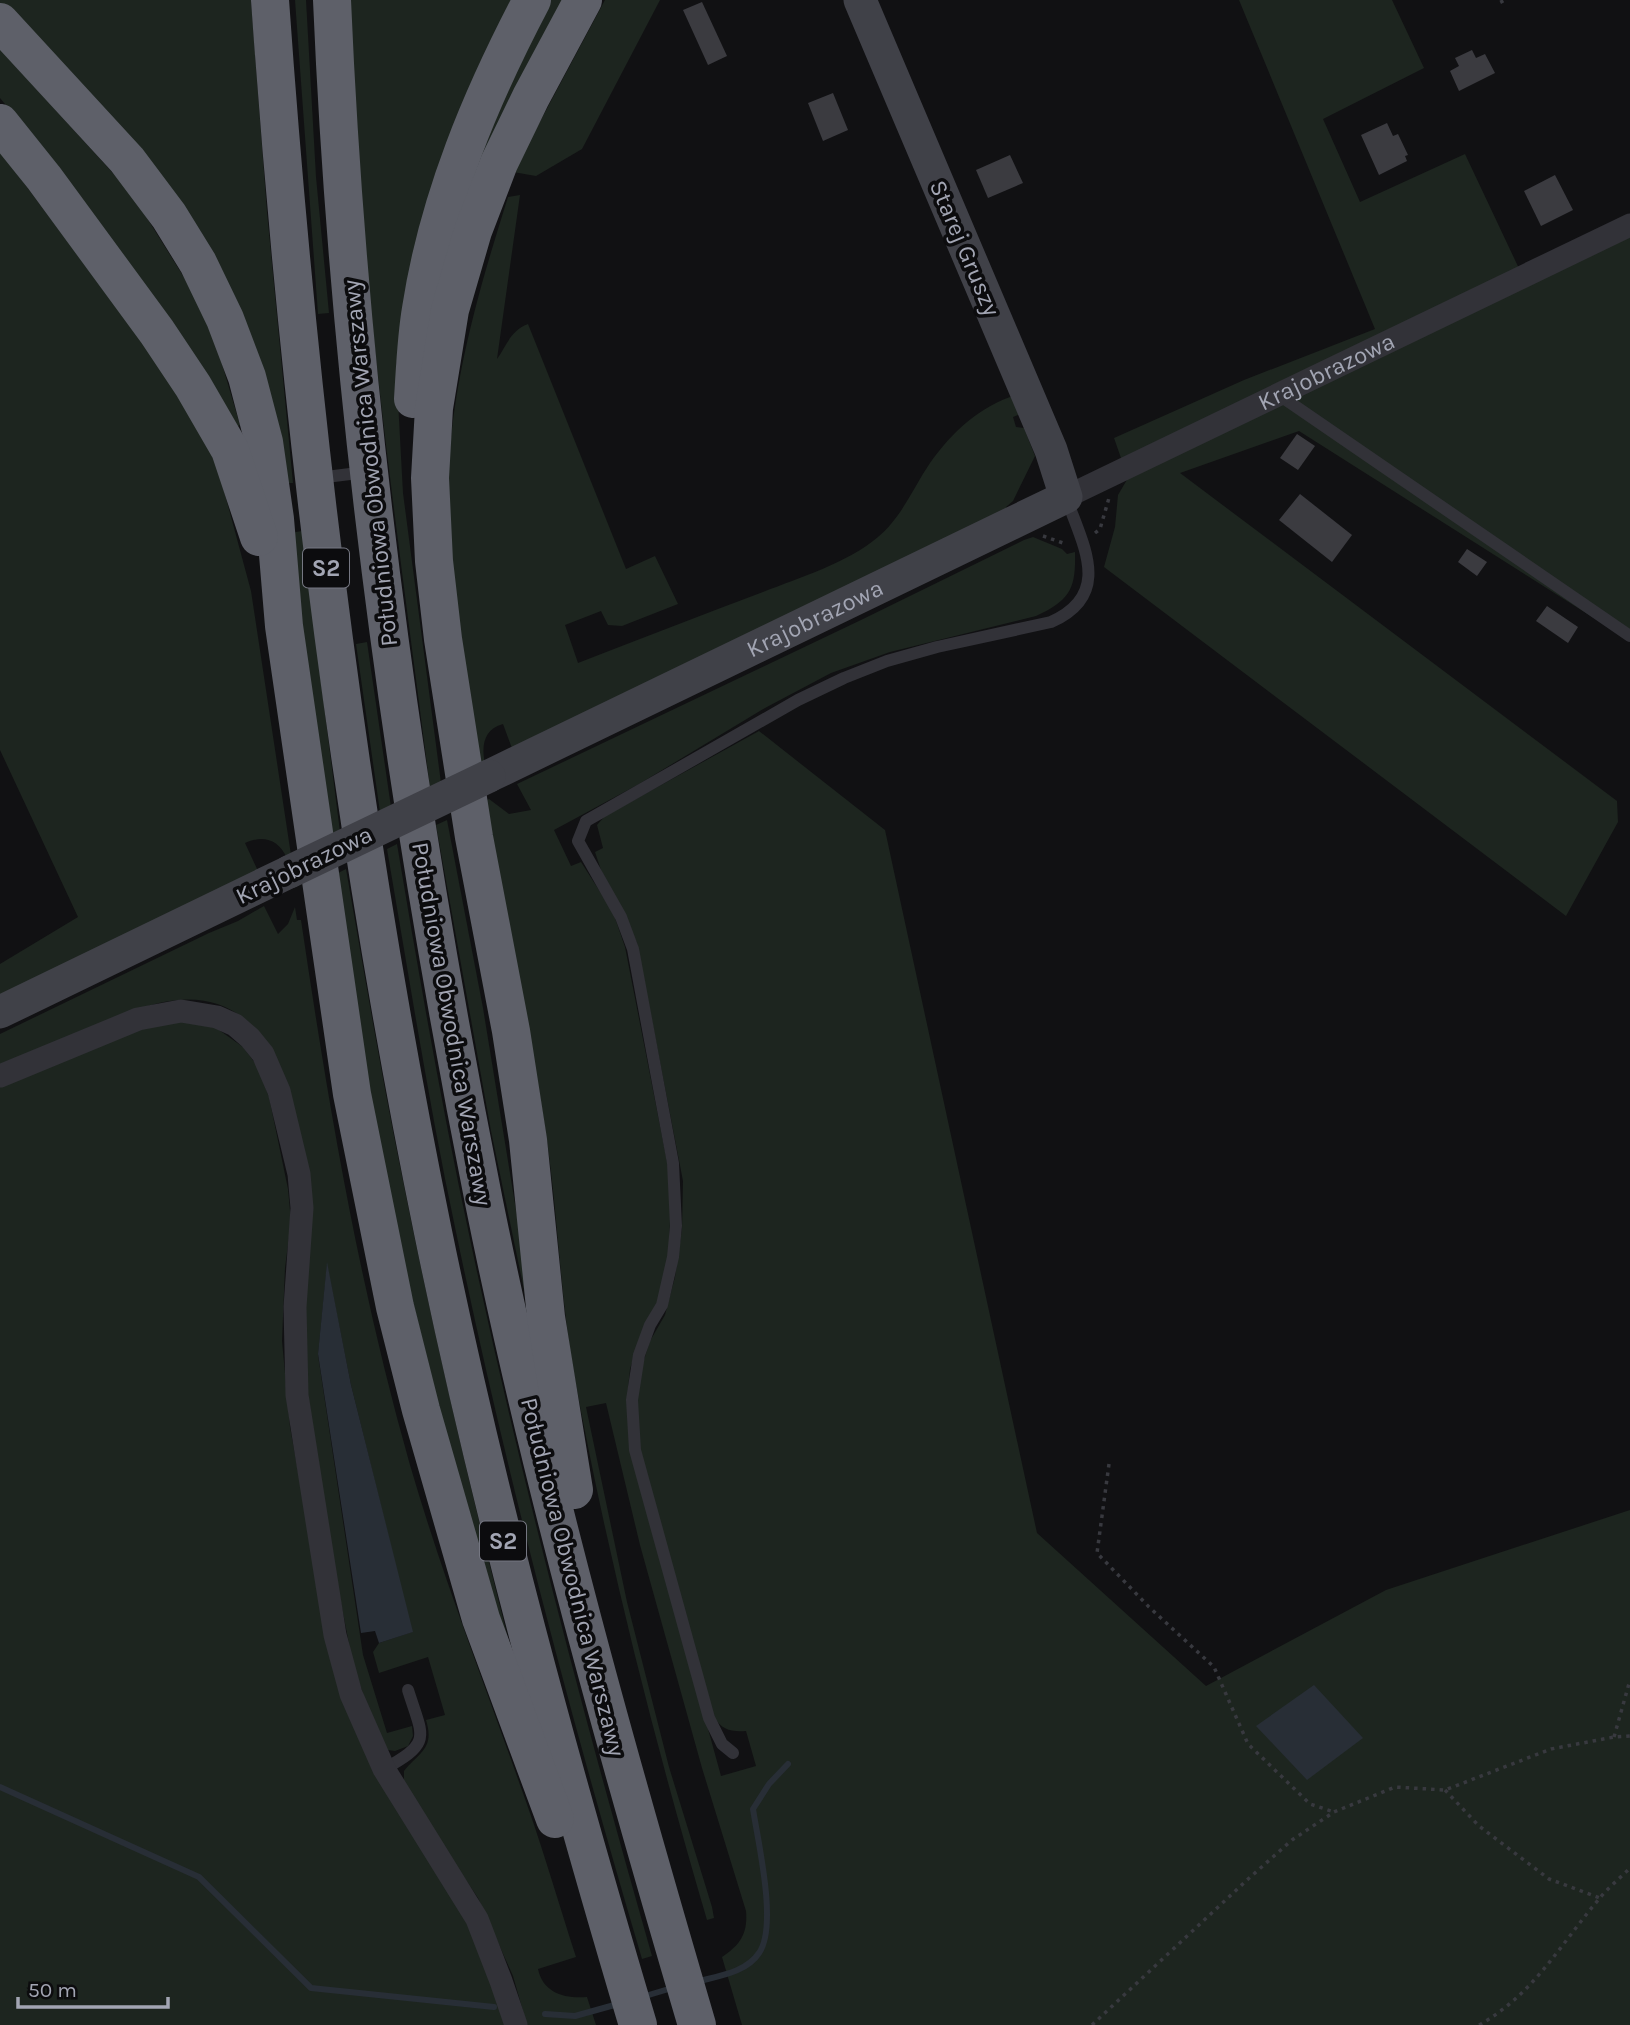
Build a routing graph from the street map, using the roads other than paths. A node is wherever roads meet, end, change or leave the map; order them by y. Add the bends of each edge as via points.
1 (270, 0) edge
2 (332, 0) edge
3 (532, 0) edge
4 (583, 0) edge
5 (860, 0) edge
6 (0, 22) edge
7 (0, 123) edge
8 (1630, 225) edge
9 (1279, 395) junction
10 (369, 472) junction
11 (314, 479) junction
12 (1066, 497) junction
13 (284, 626) junction
14 (1630, 636) edge
15 (456, 729) junction
16 (0, 1012) edge
17 (0, 1076) edge
18 (408, 1690) dead end
19 (733, 1753) dead end
20 (384, 1769) junction
21 (626, 1785) junction
22 (614, 1945) junction
23 (516, 2025) edge
24 (638, 2025) edge
25 (697, 2025) edge

1 - 11 highway, S2
2 - 10 highway, Południowa Obwodnica Warszawy / S2 via 345,220
3 - 15 highway via 476,116 450,189 430,260 416,354 412,415 418,524 428,599
4 - 15 highway via 499,163 472,231 450,310 434,408 430,478 434,561
5 - 12 street, Starej Gruszy via 1051,450
6 - 13 highway via 127,160 169,216 220,307 247,377 264,442
7 - 13 highway via 157,332 230,450
8 - 9 street, Krajobrazowa
9 - 12 street, Krajobrazowa
9 - 14 lane
10 - 11 lane
10 - 21 highway, Południowa Obwodnica Warszawy / S2 via 402,743 484,1203 544,1468
11 - 22 highway, S2 via 359,811 433,1232 503,1540
12 - 16 street, Krajobrazowa, bridge
12 - 19 lane via 1088,558 1090,578 1078,605 1065,616 937,647 844,678 586,821 578,841 621,917 633,949 673,1163 673,1257 662,1305 639,1354 632,1400 635,1450 709,1718 722,1744
13 - 22 highway via 352,1094 421,1410 481,1619 549,1806
15 - 21 highway via 513,1045 530,1153 546,1317
17 - 20 street via 138,1020 181,1011 217,1017 235,1026 263,1054 279,1091 299,1174 297,1395 335,1635 351,1694
18 - 20 lane via 421,1737 417,1748
20 - 23 street via 477,1919
21 - 25 highway, Południowa Obwodnica Warszawy / S2
22 - 24 highway, S2

